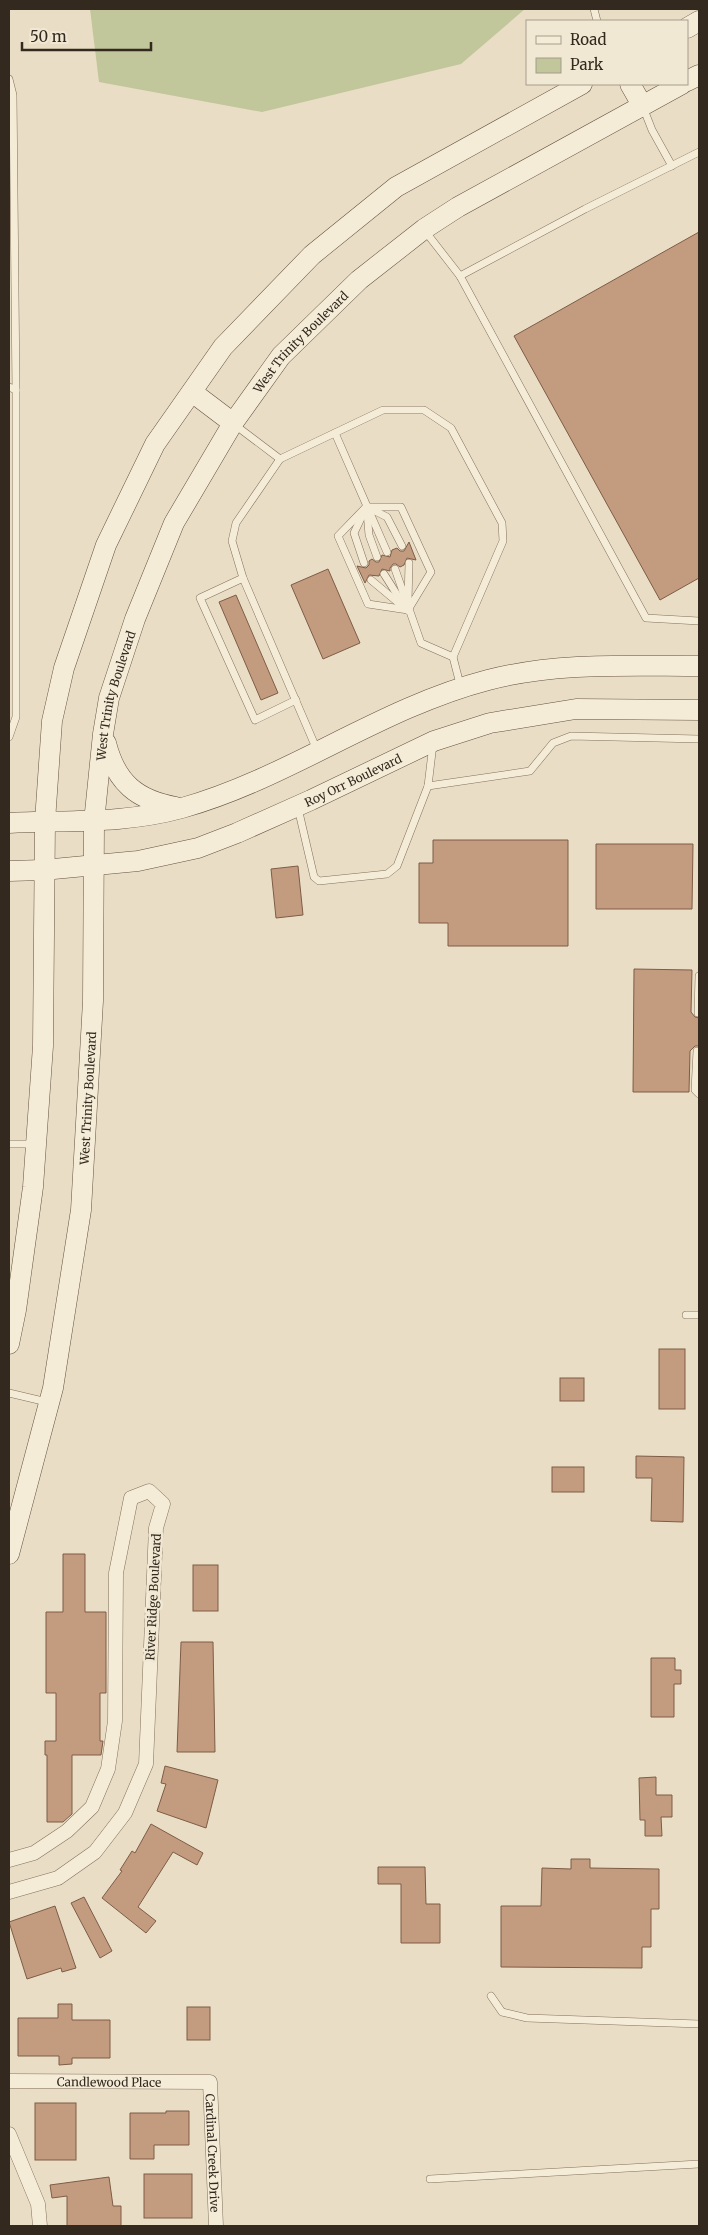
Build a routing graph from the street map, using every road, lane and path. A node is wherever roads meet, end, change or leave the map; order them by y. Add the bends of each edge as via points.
1 (699, 20) edge
2 (688, 27) edge
3 (9, 79) edge
4 (580, 85) edge
5 (631, 85) edge
6 (680, 85) edge
7 (642, 104) junction
8 (699, 152) edge
9 (672, 166) junction
10 (424, 229) junction
11 (460, 276) junction
12 (12, 388) edge
13 (192, 392) junction
14 (233, 423) junction
15 (335, 433) junction
16 (280, 459) junction
17 (12, 498) edge
18 (366, 507) junction
19 (402, 546) dead end
20 (387, 552) dead end
21 (377, 557) dead end
22 (364, 563) dead end
23 (408, 563) dead end
24 (395, 569) dead end
25 (384, 574) dead end
26 (243, 578) junction
27 (371, 580) dead end
28 (408, 610) junction
29 (699, 621) edge
30 (453, 657) junction
31 (699, 666) edge
32 (461, 688) junction
33 (296, 700) junction
34 (699, 710) edge
35 (104, 734) junction
36 (9, 737) edge
37 (699, 739) edge
38 (434, 742) junction
39 (318, 751) junction
40 (428, 786) junction
41 (298, 806) junction
42 (181, 808) junction
43 (44, 821) junction
44 (94, 822) junction
45 (9, 823) edge
46 (94, 865) junction
47 (43, 870) junction
48 (9, 871) edge
49 (699, 976) edge
50 (698, 1012) dead end
51 (697, 1051) dead end
52 (699, 1094) edge
53 (9, 1144) edge
54 (36, 1144) junction
55 (686, 1315) dead end
56 (699, 1315) edge
57 (9, 1344) edge
58 (9, 1392) edge
59 (49, 1403) junction
60 (9, 1554) edge
61 (9, 1860) edge
62 (9, 1892) edge
63 (491, 1996) dead end
64 (699, 2024) edge
65 (9, 2080) edge
66 (210, 2082) joint
67 (9, 2134) edge
68 (699, 2164) edge
69 (430, 2179) dead end
70 (40, 2226) edge
71 (216, 2226) edge

1 - 2 main road
3 - 12 lane via 13,95
4 - 13 main road via 396,188 312,254 223,347
5 - 7 main road
6 - 7 main road, West Trinity Boulevard
7 - 9 lane
7 - 10 main road, West Trinity Boulevard
8 - 9 lane
9 - 11 lane
10 - 11 lane
10 - 14 main road, West Trinity Boulevard via 359,280 281,356
11 - 29 lane via 646,618
12 - 17 lane
13 - 14 main road
13 - 43 main road via 155,444 106,545 64,668 52,721
14 - 16 lane
14 - 35 main road, West Trinity Boulevard via 174,523 135,619 109,698
15 - 16 lane
15 - 18 lane
15 - 30 lane via 383,410 424,410 451,428 502,524 503,542
16 - 26 lane via 236,523 232,541
17 - 36 lane via 16,717
18 - 19 lane via 387,517
18 - 20 lane
18 - 21 lane via 369,535
18 - 22 lane via 354,533
18 - 28 lane via 401,507 431,572
18 - 28 lane via 338,536 368,604
23 - 28 lane
24 - 28 lane
25 - 28 lane
26 - 33 lane
26 - 33 lane via 200,598 255,720
27 - 28 lane
28 - 30 lane via 421,643
30 - 32 lane
31 - 32 main road via 542,669
32 - 39 main road via 381,719
33 - 39 lane
34 - 38 main road, Roy Orr Boulevard via 576,708 490,723
35 - 42 main road via 109,758 120,778 136,793 154,803
35 - 44 main road, West Trinity Boulevard
37 - 40 lane via 571,736 552,743 530,770
38 - 40 lane
38 - 41 main road, Roy Orr Boulevard
39 - 42 main road via 226,794
40 - 41 lane via 397,866 388,874 320,881 314,878
41 - 46 main road, Roy Orr Boulevard via 238,834 198,848 138,861
42 - 44 main road via 135,818
43 - 44 main road
43 - 45 main road
43 - 47 main road
44 - 46 main road, West Trinity Boulevard
46 - 47 main road, Roy Orr Boulevard
46 - 59 main road, West Trinity Boulevard via 94,1002 83,1191 66,1318
47 - 48 main road, Roy Orr Boulevard
47 - 54 main road via 43,1046
49 - 50 lane
51 - 52 lane via 695,1090
53 - 54 lane
54 - 57 main road via 28,1230
55 - 56 lane
58 - 59 lane
59 - 60 main road, West Trinity Boulevard
61 - 62 street, River Ridge Boulevard via 34,1853 67,1831 92,1807 108,1769 115,1721 116,1573 131,1498 149,1491 163,1504 156,1528 146,1764 125,1813 96,1852 58,1878
63 - 64 lane via 502,2012 527,2018
65 - 66 street, Candlewood Place
66 - 71 street, Cardinal Creek Drive
67 - 70 street via 38,2204
68 - 69 lane

